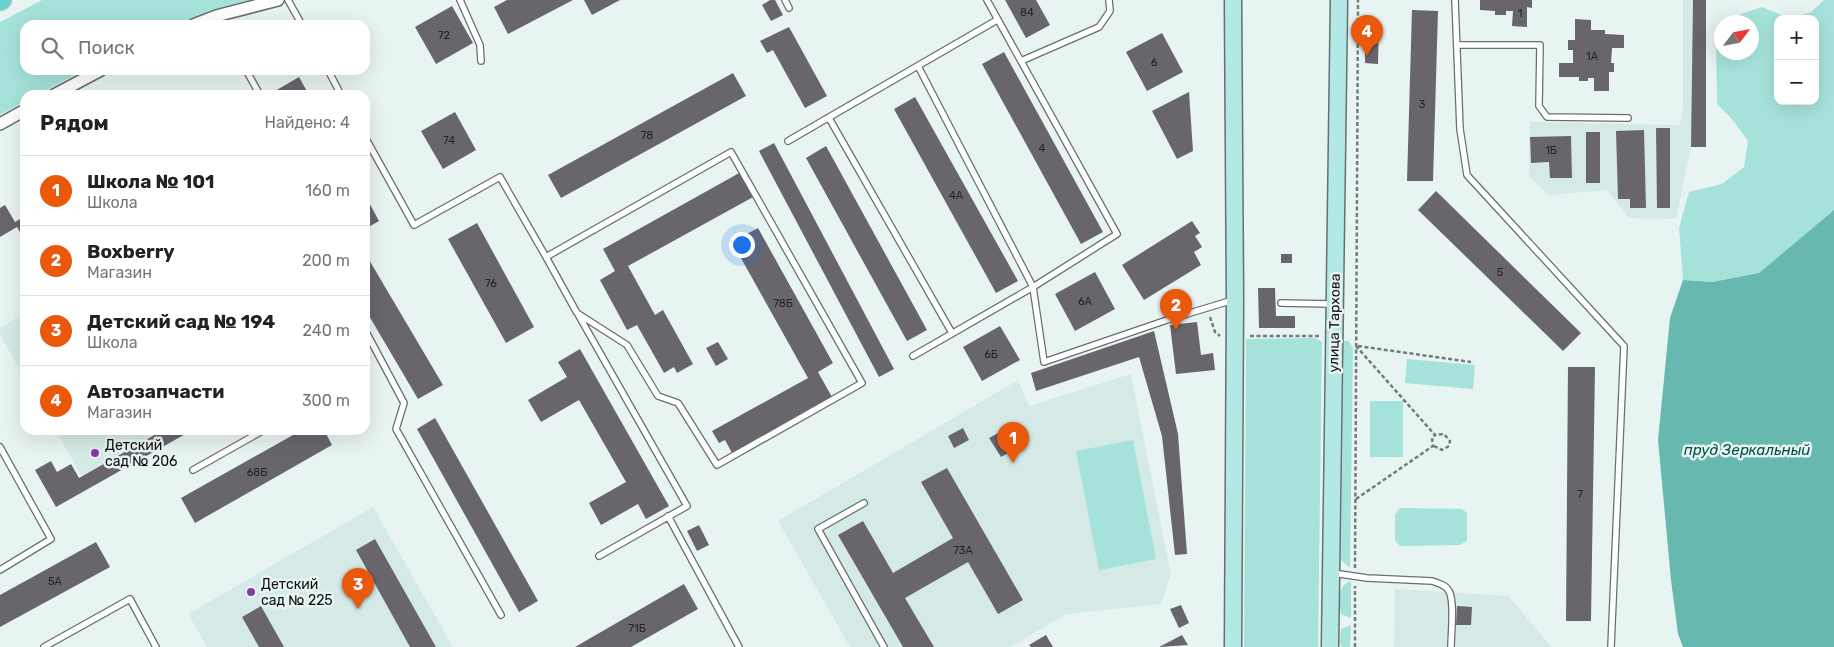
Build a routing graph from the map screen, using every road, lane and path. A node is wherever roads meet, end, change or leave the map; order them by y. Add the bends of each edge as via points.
1 (278, 0) edge
2 (288, 0) edge
3 (460, 0) edge
4 (785, 0) edge
5 (987, 0) edge
6 (1109, 0) edge
7 (1233, 0) edge
8 (1339, 0) edge
9 (1358, 0) edge
10 (1455, 0) edge
11 (789, 8) dead end
12 (218, 20) edge
13 (299, 20) edge
14 (997, 20) junction
15 (1457, 45) junction
16 (482, 61) dead end
17 (1020, 62) junction
18 (918, 66) junction
19 (92, 75) edge
20 (249, 75) edge
21 (331, 75) edge
22 (63, 90) edge
23 (257, 90) edge
24 (339, 90) edge
25 (20, 113) edge
26 (829, 118) junction
27 (1628, 118) dead end
28 (0, 124) edge
29 (788, 142) dead end
30 (370, 146) edge
31 (546, 257) junction
32 (1033, 287) junction
33 (1235, 300) junction
34 (1281, 303) dead end
35 (1334, 304) junction
36 (1207, 308) junction
37 (577, 313) junction
38 (952, 333) junction
39 (1224, 336) dead end
40 (1245, 336) dead end
41 (1321, 336) dead end
42 (370, 339) edge
43 (1356, 346) junction
44 (913, 356) dead end
45 (1471, 362) dead end
46 (255, 435) edge
47 (1435, 435) junction
48 (1433, 446) junction
49 (0, 447) edge
50 (192, 470) dead end
51 (1356, 499) junction
52 (864, 503) dead end
53 (668, 516) junction
54 (599, 556) dead end
55 (0, 570) edge
56 (1331, 573) junction
57 (1355, 576) junction
58 (501, 615) dead end
59 (44, 647) edge
60 (156, 647) edge
61 (738, 647) edge
62 (884, 647) edge
63 (1233, 647) edge
64 (1330, 647) edge
65 (1355, 647) edge
66 (1450, 647) edge
67 (1611, 647) edge

1 - 12 street
2 - 13 lane
3 - 16 lane via 480,45
4 - 11 lane
5 - 14 lane
6 - 17 lane via 1110,11 1099,27
7 - 33 main road
8 - 35 main road, улица Тархова
9 - 43 path
10 - 15 lane
14 - 17 lane
14 - 18 lane
15 - 27 lane via 1540,45 1539,106 1546,117
15 - 67 lane via 1460,128 1467,175 1624,346
17 - 32 lane via 1117,234
18 - 26 lane
18 - 32 lane
19 - 22 street
20 - 23 lane
21 - 24 lane
25 - 28 street
26 - 29 lane
26 - 38 lane
30 - 31 lane via 414,225 500,177
31 - 37 lane
31 - 37 lane via 731,152 862,383 717,465 678,403 658,396 627,346
32 - 36 lane via 1044,362
32 - 38 lane
33 - 36 lane
33 - 63 main road
34 - 35 lane
35 - 56 main road, улица Тархова
36 - 39 path via 1215,332
37 - 53 lane via 688,506
38 - 44 lane
40 - 41 path
42 - 58 lane via 404,403 396,429
43 - 45 path
43 - 47 path
43 - 51 path
46 - 50 lane
47 - 48 path
47 - 48 path via 1444,434 1449,446 1442,450
48 - 51 path
49 - 55 lane via 52,538
51 - 57 path
52 - 62 lane via 818,529
53 - 54 lane
53 - 61 lane
56 - 57 lane
56 - 64 main road, улица Тархова
57 - 65 path
57 - 66 lane via 1432,581 1446,588 1451,600
59 - 60 lane via 130,599

